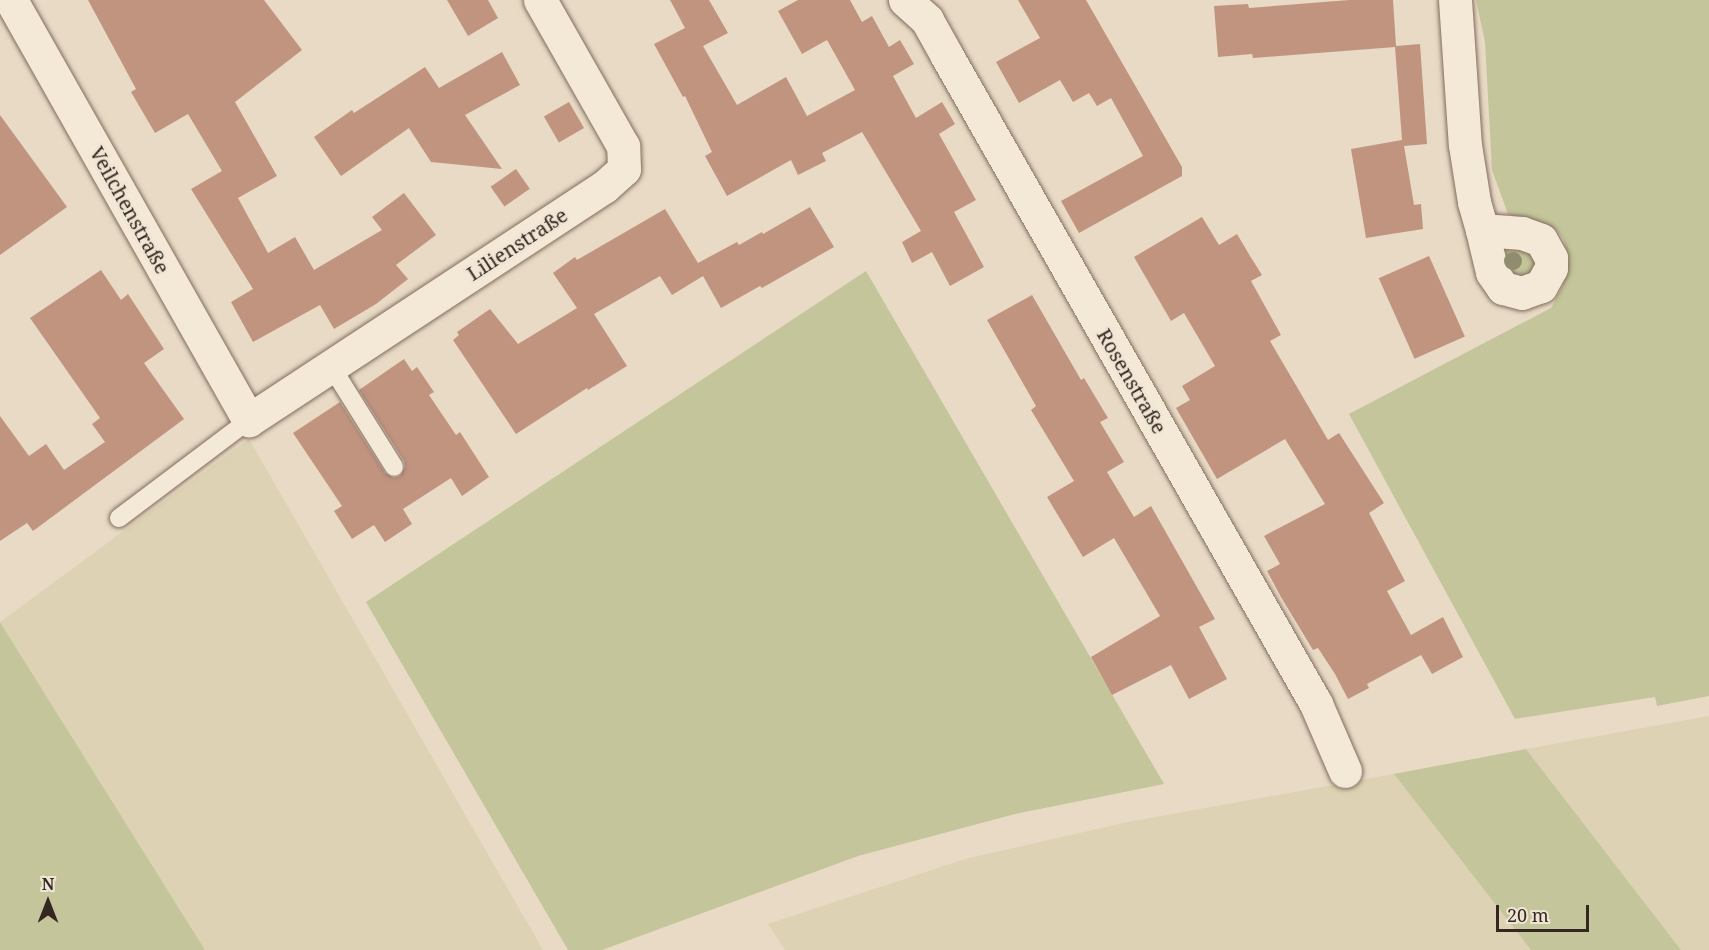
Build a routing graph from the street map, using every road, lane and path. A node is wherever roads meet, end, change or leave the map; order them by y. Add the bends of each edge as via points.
1 (11, 0) edge
2 (540, 0) edge
3 (905, 0) edge
4 (1455, 0) edge
5 (1482, 230) dead end
6 (331, 366) junction
7 (249, 420) junction
8 (394, 466) dead end
9 (119, 518) dead end
10 (1345, 771) dead end

1 - 7 street, Veilchenstraße
2 - 6 street, Lilienstraße via 623,146 624,170 604,187
3 - 10 street, Rosenstraße via 927,20 1316,704
4 - 5 street via 1465,145
6 - 7 street, Lilienstraße
6 - 8 lane
7 - 9 lane

